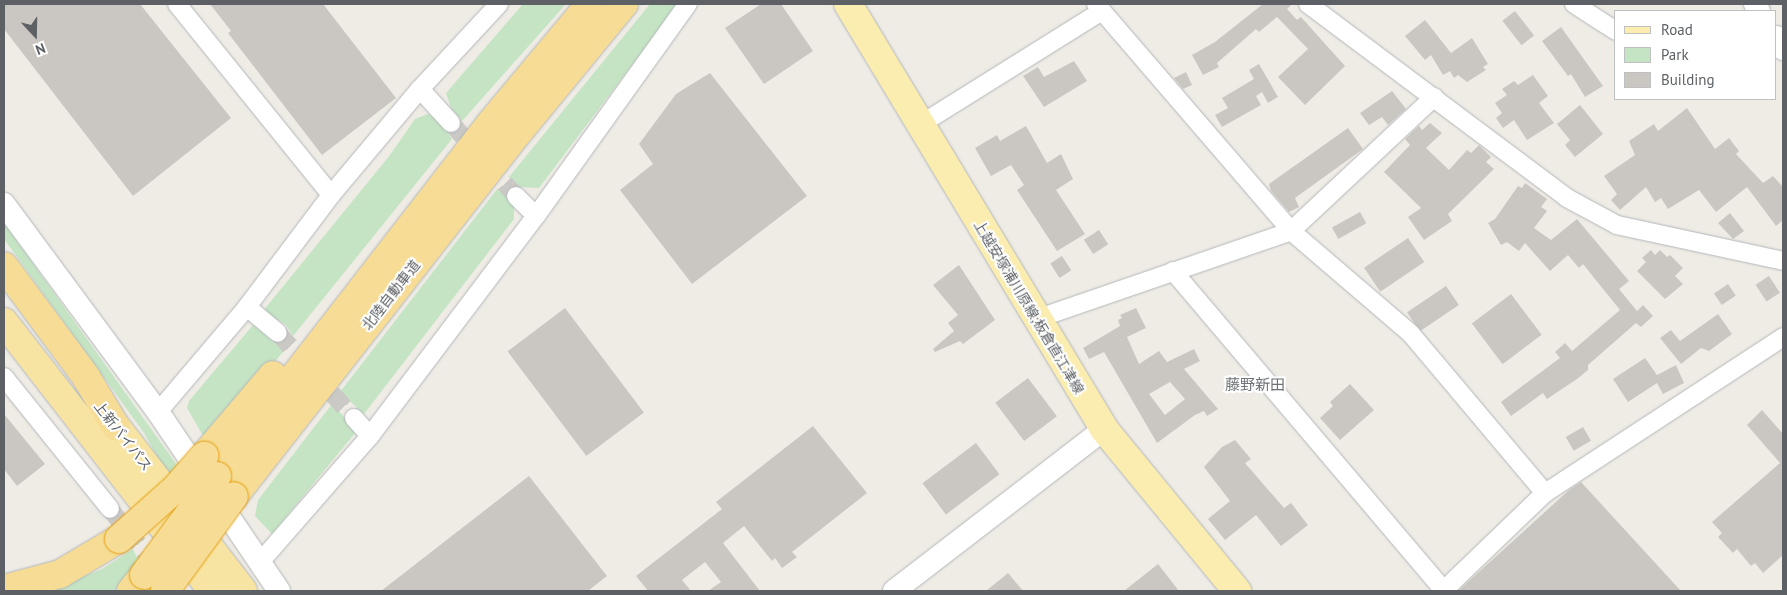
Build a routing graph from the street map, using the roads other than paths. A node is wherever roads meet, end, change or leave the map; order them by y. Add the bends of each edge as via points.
1 (177, 4) edge
2 (498, 4) edge
3 (590, 4) edge
4 (624, 4) edge
5 (688, 4) edge
6 (848, 4) edge
7 (1308, 4) edge
8 (1574, 4) edge
9 (1099, 7) edge
10 (1614, 30) edge
11 (1777, 39) edge
12 (1783, 50) edge
13 (420, 89) junction
14 (1434, 97) junction
15 (451, 123) tunnel mouth
16 (922, 124) junction
17 (331, 195) junction
18 (516, 196) tunnel mouth
19 (4, 204) edge
20 (536, 216) junction
21 (1291, 231) junction
22 (1783, 261) edge
23 (4, 266) edge
24 (1173, 271) junction
25 (4, 282) edge
26 (247, 307) junction
27 (1036, 319) junction
28 (4, 322) edge
29 (278, 333) tunnel mouth
30 (1783, 337) edge
31 (4, 377) edge
32 (158, 412) junction
33 (354, 418) tunnel mouth
34 (116, 427) junction
35 (1104, 429) junction
36 (370, 436) junction
37 (210, 466) junction
38 (1545, 493) junction
39 (234, 496) junction
40 (110, 509) tunnel mouth
41 (261, 561) junction
42 (138, 583) edge
43 (4, 588) edge
44 (165, 591) edge
45 (174, 591) edge
46 (213, 591) edge
47 (242, 591) edge
48 (280, 591) edge
49 (894, 591) edge
50 (1237, 591) edge
51 (1443, 591) edge

1 - 17 street
2 - 13 street
3 - 37 highway via 490,125 455,159
4 - 39 highway, 北陸自動車道 via 508,146
5 - 20 street
6 - 16 main road, 上越安塚浦川原線;板倉直江津線
7 - 14 street
8 - 10 street
9 - 16 street
9 - 21 street
11 - 12 street
13 - 15 street
13 - 17 street
14 - 21 street
14 - 22 street via 1567,198 1617,225
16 - 27 main road, 上越安塚浦川原線;板倉直江津線
17 - 26 street
18 - 20 street
19 - 32 street
20 - 36 street
21 - 24 street
21 - 38 street via 1411,334
23 - 34 highway via 86,378
24 - 27 street
24 - 51 street
25 - 34 highway, 上新バイパス
26 - 29 street
26 - 32 street
27 - 35 main road, 上越安塚浦川原線;板倉直江津線
28 - 46 highway, 上新バイパス
30 - 38 street
31 - 40 street
32 - 41 street
33 - 36 street
34 - 47 highway, 上新バイパス
35 - 49 street
35 - 50 main road, 上越安塚浦川原線;板倉直江津線
36 - 41 street
37 - 42 highway, bridge
37 - 43 highway, bridge via 176,488 119,539 60,574
38 - 51 street
39 - 44 highway, 北陸自動車道, bridge
39 - 45 highway, bridge
41 - 48 street

